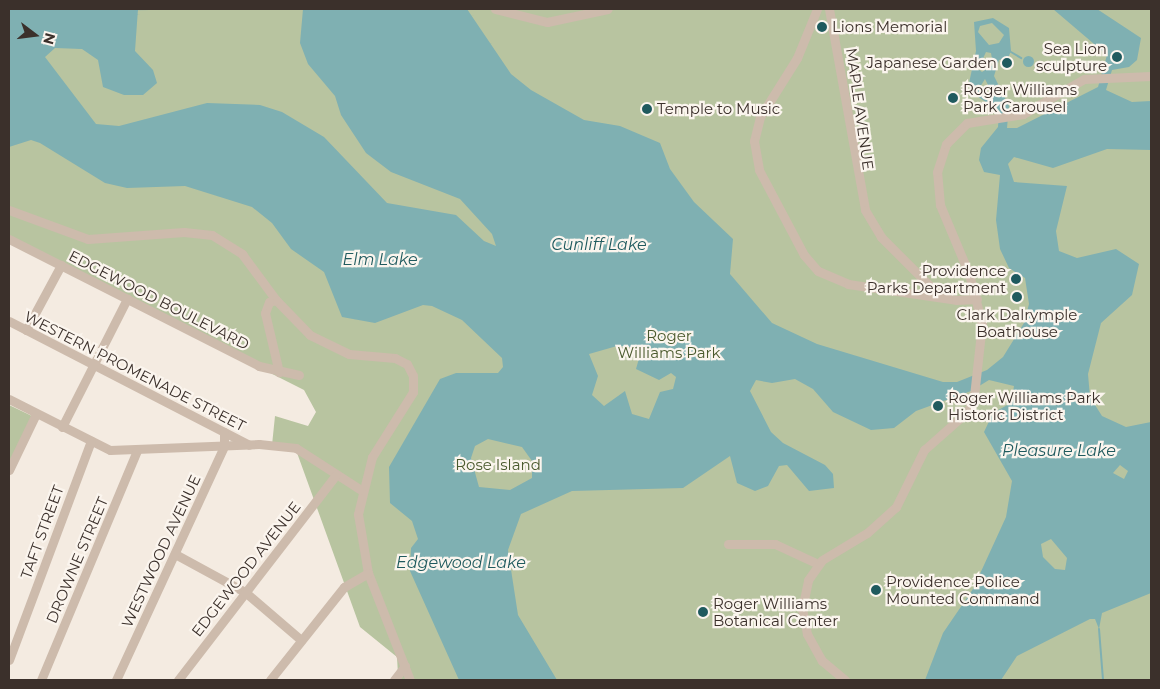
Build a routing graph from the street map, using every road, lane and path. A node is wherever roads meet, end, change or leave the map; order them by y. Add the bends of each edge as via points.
1 (496, 9) edge
2 (608, 9) edge
3 (817, 9) edge
4 (829, 9) edge
5 (1151, 76) edge
6 (9, 210) edge
7 (9, 239) edge
8 (61, 265) junction
9 (941, 297) junction
10 (127, 299) junction
11 (977, 299) junction
12 (276, 300) junction
13 (9, 321) edge
14 (26, 330) junction
15 (93, 364) junction
16 (279, 372) junction
17 (299, 375) dead end
18 (9, 399) edge
19 (36, 414) junction
20 (62, 427) junction
21 (224, 432) junction
22 (91, 441) junction
23 (249, 445) junction
24 (224, 446) junction
25 (137, 450) junction
26 (9, 470) edge
27 (336, 475) junction
28 (361, 490) junction
29 (728, 544) dead end
30 (175, 554) junction
31 (818, 564) junction
32 (368, 573) junction
33 (245, 592) junction
34 (301, 640) junction
35 (9, 660) edge
36 (405, 666) junction
37 (41, 680) edge
38 (116, 680) edge
39 (178, 680) edge
40 (270, 680) edge
41 (394, 680) edge
42 (410, 680) edge
43 (845, 680) edge

1 - 2 street via 547,22
3 - 9 street via 798,58 757,123 754,146 759,170 804,256 818,271 848,284
4 - 9 street, MAPLE AVENUE via 865,210 881,237
5 - 11 street via 1080,80 1027,112 1008,118 976,120 960,127 946,144 937,172 941,212
6 - 12 street via 88,239 116,240 184,232 212,235 242,254
7 - 8 street, EDGEWOOD BOULEVARD
8 - 10 street, EDGEWOOD BOULEVARD
8 - 14 street
9 - 11 street
10 - 15 street
10 - 16 street, EDGEWOOD BOULEVARD
11 - 31 street via 983,333 980,365 968,411 924,450 896,507
12 - 16 street via 267,304 265,313
12 - 28 street via 327,345 360,357 399,359 411,370 411,398 380,440
13 - 14 street, WESTERN PROMENADE STREET
14 - 15 street, WESTERN PROMENADE STREET
15 - 20 street
15 - 21 street, WESTERN PROMENADE STREET
16 - 17 street, EDGEWOOD BOULEVARD
18 - 19 street
19 - 20 street
19 - 26 street
20 - 22 street
21 - 23 street, WESTERN PROMENADE STREET
21 - 24 street, WESTWOOD AVENUE
22 - 25 street via 110,450
22 - 35 street, TAFT STREET
23 - 24 street
23 - 27 street via 300,449
24 - 25 street
24 - 30 street, WESTWOOD AVENUE
25 - 37 street, DROWNE STREET
27 - 28 street
27 - 33 street, EDGEWOOD AVENUE
28 - 32 street via 358,522
29 - 31 street via 775,544
30 - 33 street
30 - 38 street, WESTWOOD AVENUE
31 - 43 street via 804,593 805,626 818,656
32 - 34 street via 344,587
32 - 36 street
33 - 34 street
33 - 39 street, EDGEWOOD AVENUE
34 - 40 street
36 - 41 street
36 - 42 street

